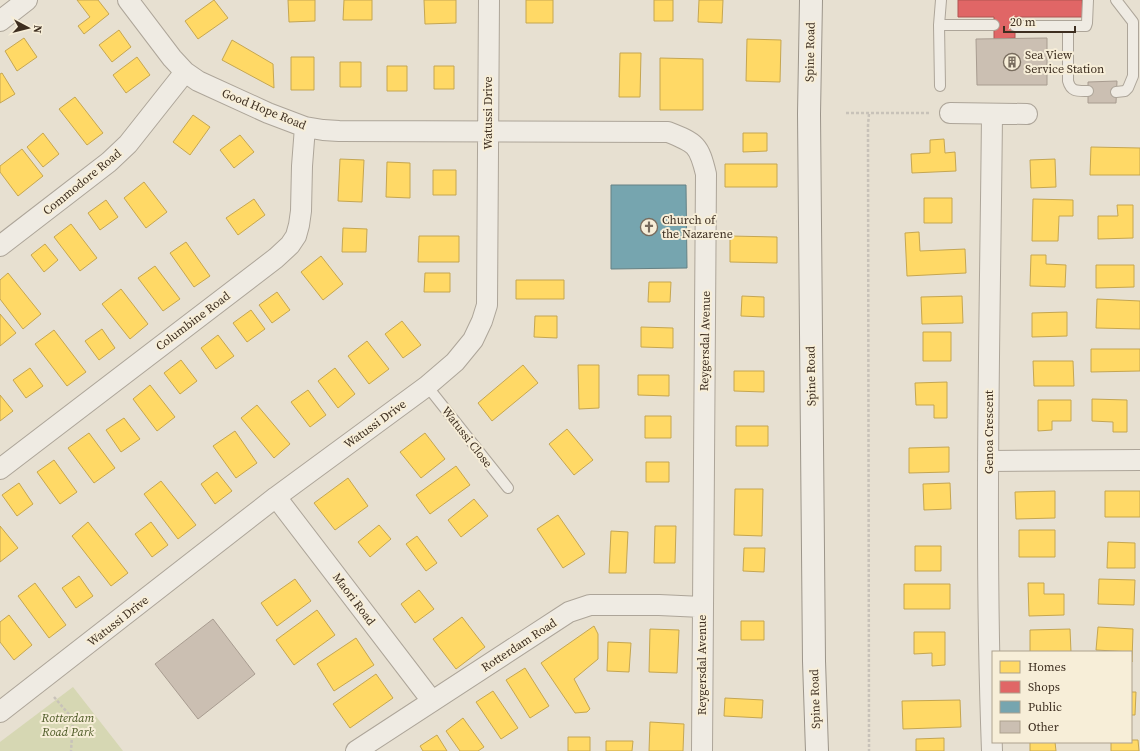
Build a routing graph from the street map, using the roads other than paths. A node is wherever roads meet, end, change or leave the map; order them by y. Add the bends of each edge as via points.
1 (27, 0) edge
2 (128, 0) edge
3 (489, 0) edge
4 (811, 0) edge
5 (941, 0) edge
6 (1088, 0) edge
7 (1116, 0) edge
8 (0, 21) edge
9 (1136, 22) edge
10 (939, 25) junction
11 (994, 25) dead end
12 (1015, 26) dead end
13 (1068, 26) junction
14 (185, 72) junction
15 (940, 86) dead end
16 (1088, 91) dead end
17 (1116, 92) dead end
18 (950, 113) road end
19 (992, 114) junction
20 (1027, 114) dead end
21 (305, 127) junction
22 (487, 131) junction
23 (0, 246) edge
24 (427, 386) junction
25 (1140, 460) edge
26 (988, 461) junction
27 (0, 469) edge
28 (508, 488) dead end
29 (276, 497) junction
30 (702, 607) junction
31 (432, 701) junction
32 (0, 712) edge
33 (356, 751) edge
34 (702, 751) edge
35 (816, 751) edge
36 (992, 751) edge

1 - 8 street
2 - 14 street, Good Hope Road
3 - 22 street, Watussi Drive
4 - 35 main road, Spine Road via 809,122
5 - 10 lane
6 - 13 lane via 1086,26
7 - 9 lane
9 - 17 lane via 1133,76 1128,88
10 - 11 lane
10 - 15 lane
12 - 13 lane
13 - 16 lane via 1069,87 1073,90
14 - 21 street, Good Hope Road via 219,91
14 - 23 street, Commodore Road via 128,144 109,162
18 - 19 street
19 - 20 street
19 - 26 street, Genoa Crescent
21 - 22 street, Good Hope Road via 323,130
21 - 27 street, Columbine Road via 301,211 296,236 290,244 276,258
22 - 24 street, Watussi Drive via 487,305 473,340 456,362
22 - 30 street, Reygersdal Avenue via 668,132 695,144 701,154 706,174
24 - 28 lane, Watussi Close
24 - 29 street, Watussi Drive
25 - 26 street
26 - 36 street, Genoa Crescent
29 - 31 street, Maori Road
29 - 32 street, Watussi Drive
30 - 31 street, Rotterdam Road via 590,606 569,612
30 - 34 street, Reygersdal Avenue
31 - 33 street, Rotterdam Road

